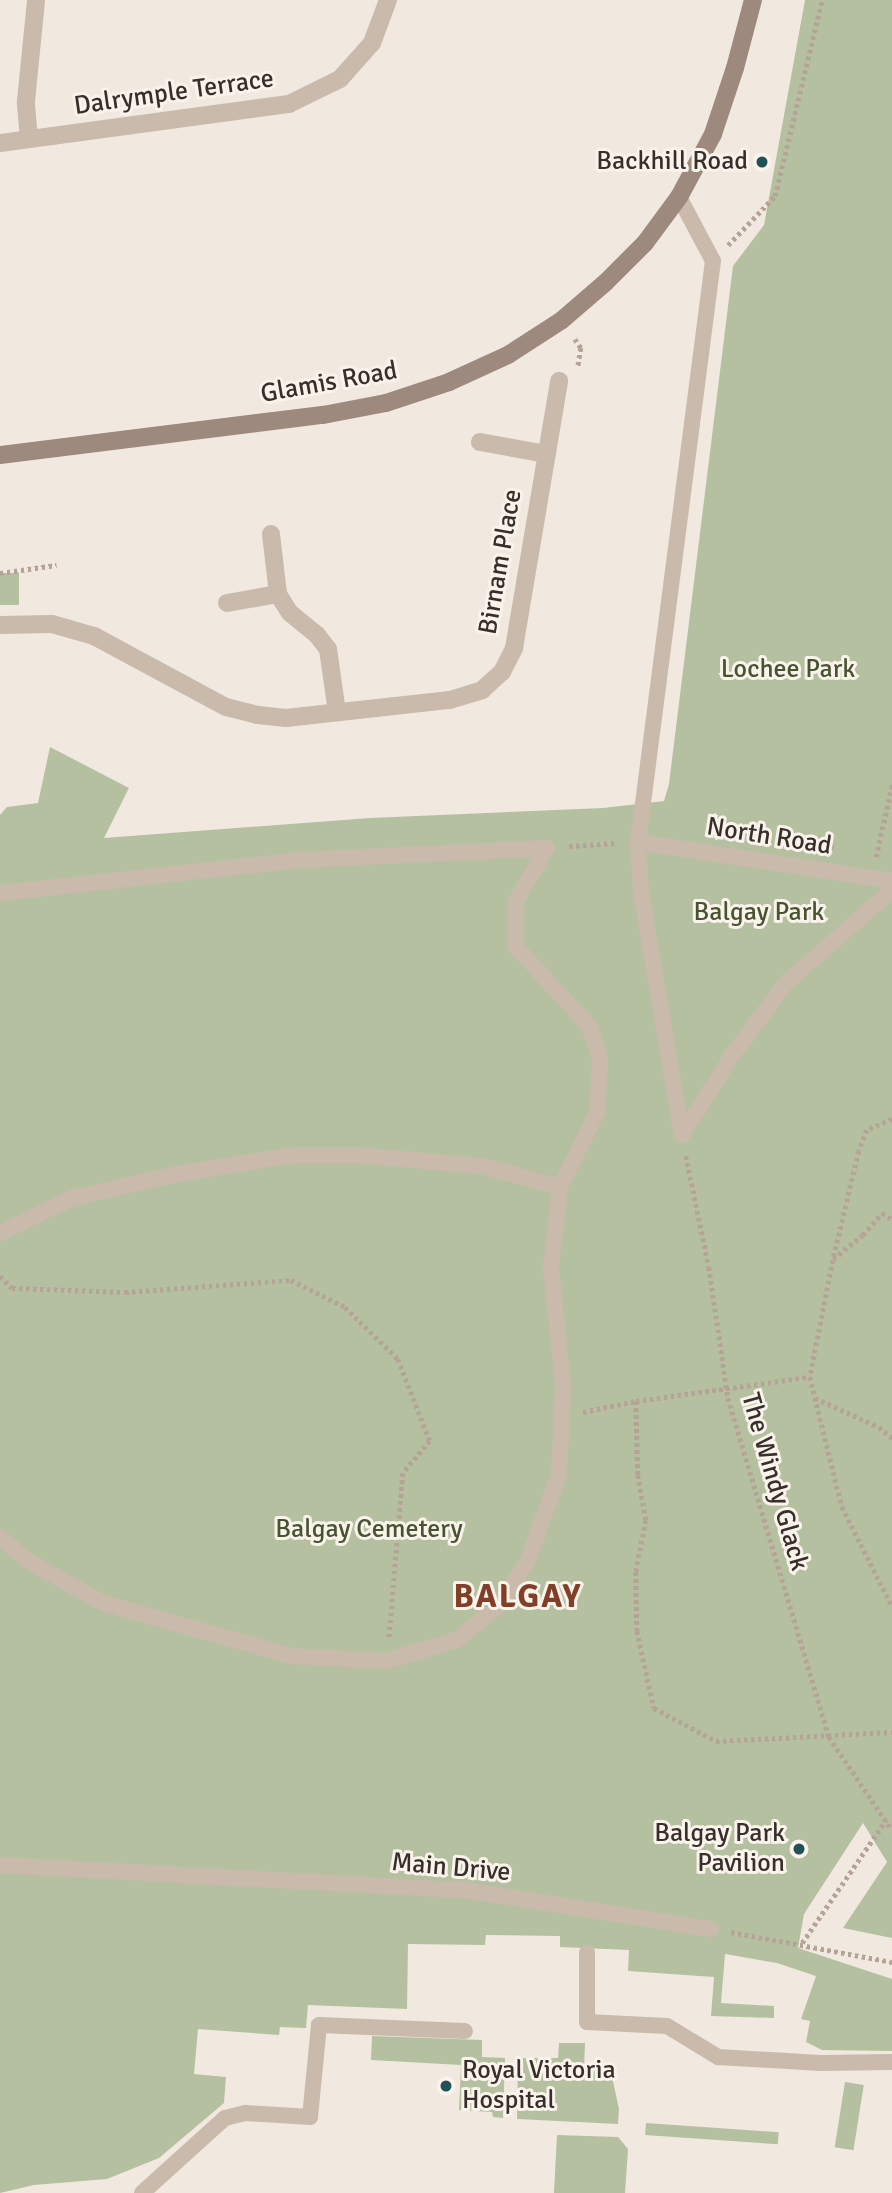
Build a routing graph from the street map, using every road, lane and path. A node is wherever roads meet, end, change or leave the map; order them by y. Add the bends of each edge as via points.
1 (36, 0) edge
2 (388, 0) edge
3 (753, 0) edge
4 (822, 0) edge
5 (29, 139) junction
6 (0, 143) edge
7 (679, 197) junction
8 (713, 261) junction
9 (562, 320) junction
10 (559, 381) joint
11 (480, 442) dead end
12 (547, 454) junction
13 (0, 455) edge
14 (271, 534) dead end
15 (56, 565) dead end
16 (0, 573) edge
17 (278, 594) junction
18 (227, 603) dead end
19 (0, 625) edge
20 (337, 712) junction
21 (892, 785) edge
22 (638, 842) junction
23 (547, 848) junction
24 (875, 860) dead end
25 (892, 881) edge
26 (892, 890) edge
27 (0, 892) edge
28 (892, 1119) edge
29 (682, 1135) junction
30 (560, 1186) junction
31 (892, 1219) edge
32 (0, 1233) edge
33 (833, 1260) junction
34 (0, 1276) edge
35 (810, 1377) junction
36 (815, 1397) junction
37 (636, 1401) junction
38 (562, 1417) junction
39 (892, 1438) edge
40 (0, 1537) edge
41 (892, 1606) edge
42 (387, 1661) junction
43 (892, 1732) edge
44 (829, 1737) junction
45 (886, 1820) junction
46 (892, 1830) edge
47 (0, 1865) edge
48 (711, 1929) joint
49 (802, 1943) junction
50 (587, 1953) dead end
51 (892, 1962) edge
52 (465, 2031) dead end
53 (892, 2062) edge
54 (142, 2193) edge

1 - 5 street via 26,101
2 - 5 street, Dalrymple Terrace via 372,43 341,79 289,104
3 - 7 street, Glamis Road via 713,134
4 - 8 path via 775,196
5 - 6 street, Dalrymple Terrace
7 - 8 lane
7 - 9 street, Glamis Road via 645,243
8 - 22 lane
9 - 10 path via 581,348 575,382
9 - 13 street, Glamis Road via 508,355 449,382 386,403
10 - 12 street, Birnam Place
11 - 12 street
12 - 20 street, Birnam Place via 514,648 502,672 482,690 450,700
14 - 17 street
15 - 16 path
17 - 18 street
17 - 20 street via 290,613 328,649
19 - 20 street, Birnam Place via 52,624 94,636 226,707 286,718
21 - 24 path
22 - 23 path
22 - 25 lane, North Road
22 - 29 lane via 641,893
23 - 27 lane via 301,860
23 - 30 lane via 516,901 516,947 589,1026 600,1059 597,1112
26 - 29 lane via 786,983 733,1054
28 - 33 path via 867,1130
29 - 44 path, The Windy Glack via 709,1267 728,1398
30 - 32 lane via 482,1166 358,1155 292,1155 72,1198
30 - 38 lane via 551,1267
31 - 33 path via 882,1213
33 - 35 path
34 - 42 path via 12,1288 125,1292 291,1280 345,1307 389,1350 398,1359 430,1441 403,1472
35 - 36 path
35 - 37 path, bridge
36 - 39 path via 879,1427
36 - 41 path via 842,1507
37 - 38 path
37 - 44 path via 638,1475 646,1520 636,1572 637,1632 654,1708 716,1741
38 - 42 lane via 559,1474 527,1563 499,1605 458,1639
40 - 42 lane via 28,1561 103,1603 291,1656
43 - 44 path
44 - 45 path, The Windy Glack
45 - 46 path, The Windy Glack
45 - 49 path
47 - 48 lane, Main Drive via 464,1890
48 - 49 path
49 - 51 path
50 - 53 lane via 587,2022 667,2026 718,2057
52 - 54 lane via 319,2025 310,2117 245,2113 225,2118

